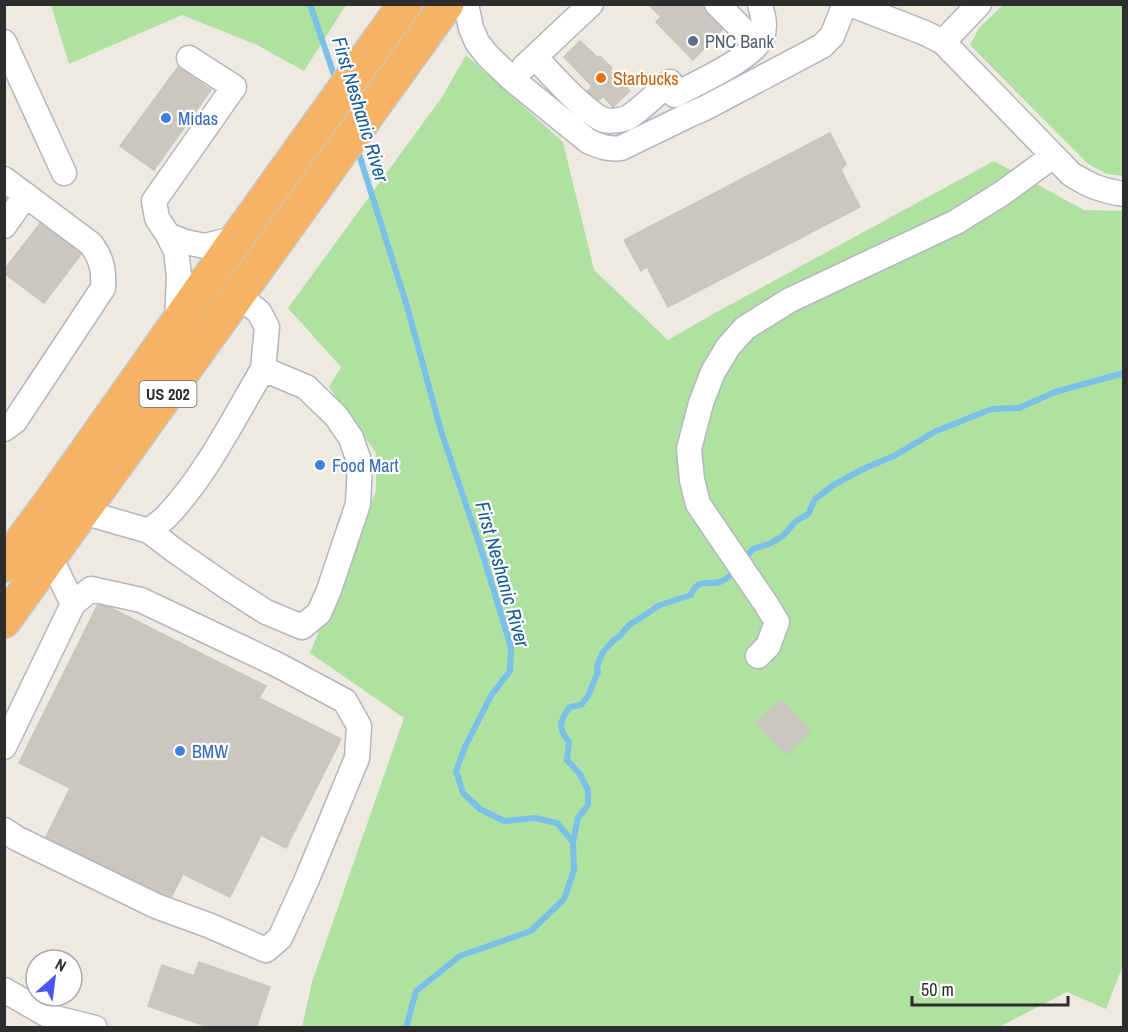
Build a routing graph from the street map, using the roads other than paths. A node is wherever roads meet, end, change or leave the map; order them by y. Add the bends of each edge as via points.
1 (405, 4) edge
2 (447, 4) edge
3 (466, 4) edge
4 (591, 4) edge
5 (717, 4) edge
6 (732, 4) edge
7 (845, 4) edge
8 (850, 4) edge
9 (979, 4) edge
10 (758, 23) edge
11 (4, 42) edge
12 (943, 42) junction
13 (535, 57) junction
14 (189, 58) dead end
15 (512, 79) junction
16 (1053, 156) junction
17 (64, 173) dead end
18 (4, 179) edge
19 (1124, 194) edge
20 (26, 195) junction
21 (4, 226) edge
22 (168, 235) junction
23 (237, 238) junction
24 (238, 295) junction
25 (177, 325) junction
26 (263, 369) junction
27 (4, 429) edge
28 (83, 512) junction
29 (148, 531) junction
30 (14, 532) edge
31 (50, 557) junction
32 (4, 564) edge
33 (73, 604) junction
34 (4, 621) edge
35 (758, 656) dead end
36 (4, 747) edge
37 (4, 830) edge
38 (4, 990) edge
39 (95, 1028) edge

1 - 23 highway, US 202
2 - 24 highway, US 202
3 - 15 lane via 477,42
4 - 13 lane
5 - 10 lane via 747,34
6 - 10 lane via 753,26
7 - 15 lane via 832,36 822,46 621,148 588,141
8 - 12 lane
9 - 12 lane
10 - 13 lane via 742,58 673,88 628,117 616,120 605,120 593,113
11 - 17 lane
12 - 16 lane
13 - 15 lane
14 - 22 lane via 234,87 154,201 157,218
16 - 19 lane via 1089,186
16 - 35 lane via 956,222 790,300 746,328 713,372 700,403 689,449 692,480 698,504 777,622 768,646
18 - 20 lane
20 - 21 lane
20 - 27 lane via 92,244 104,274 104,288 15,421
22 - 23 lane via 204,246
22 - 25 lane via 176,251 179,276
23 - 25 highway, US 202
24 - 26 lane via 259,312 267,327
24 - 28 highway, US 202
25 - 30 highway, US 202
26 - 29 lane via 184,496
26 - 29 lane via 306,387 336,416 351,438 360,464 358,504 319,613 302,627 266,612
28 - 29 lane
28 - 31 highway, US 202
30 - 32 highway, US 202
31 - 33 lane
31 - 34 highway, US 202
33 - 36 lane
33 - 37 lane via 91,589 141,600 345,700 359,726 357,759 280,938 266,950 156,906
38 - 39 lane via 51,1017

